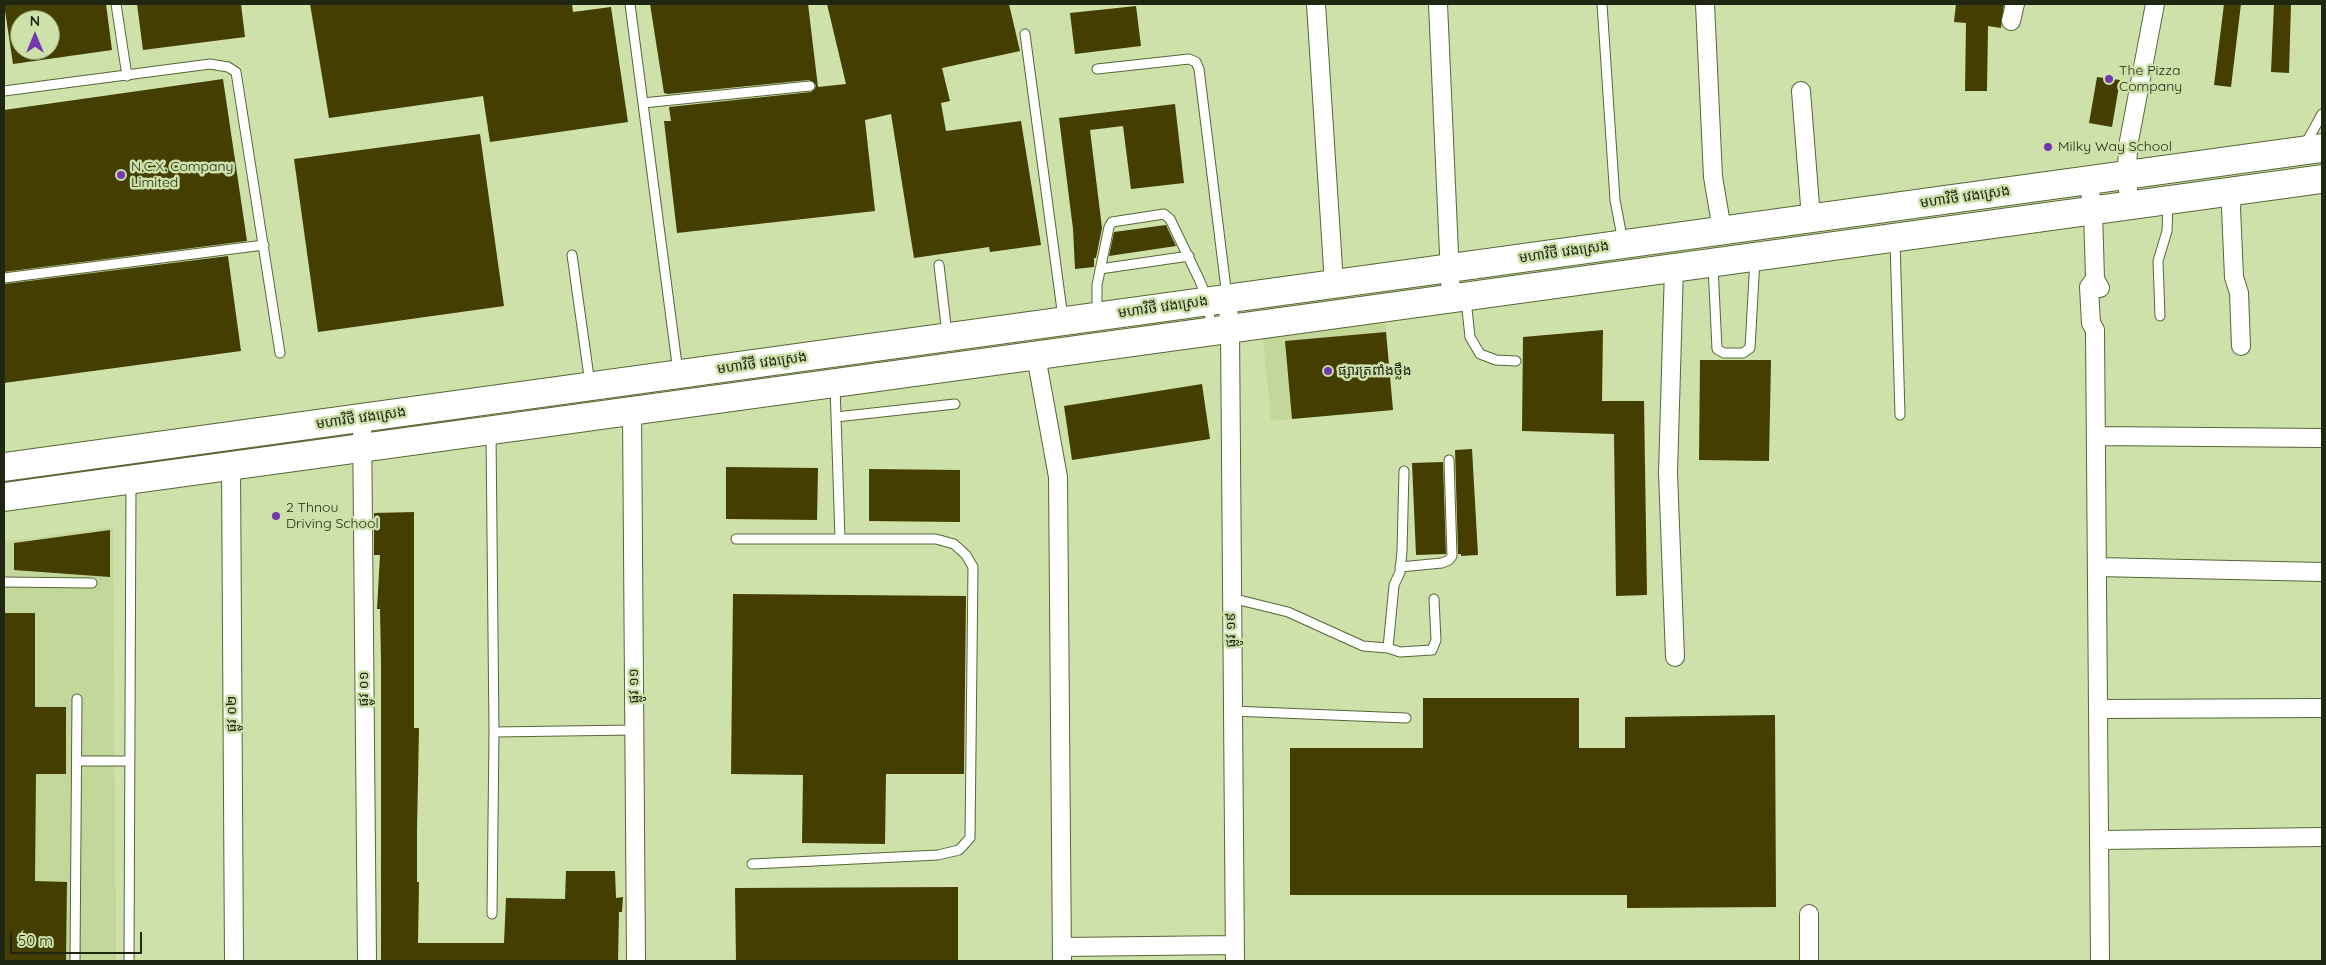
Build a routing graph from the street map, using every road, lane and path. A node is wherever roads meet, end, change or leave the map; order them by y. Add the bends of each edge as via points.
1 (116, 4) edge
2 (630, 4) edge
3 (1316, 4) edge
4 (1438, 4) edge
5 (1602, 4) edge
6 (1705, 4) edge
7 (2154, 4) edge
8 (1025, 34) dead end
9 (1097, 69) dead end
10 (127, 76) junction
11 (810, 86) dead end
12 (4, 91) edge
13 (1801, 91) dead end
14 (643, 103) junction
15 (2322, 114) edge
16 (2312, 149) edge
17 (2126, 175) junction
18 (2322, 179) edge
19 (2088, 180) junction
20 (2233, 191) junction
21 (2168, 200) junction
22 (2130, 205) junction
23 (2093, 210) junction
24 (1812, 218) junction
25 (1722, 230) junction
26 (1895, 238) junction
27 (1624, 244) junction
28 (264, 245) junction
29 (572, 255) dead end
30 (1189, 256) junction
31 (1755, 257) junction
32 (1713, 263) junction
33 (939, 265) dead end
34 (1450, 268) junction
35 (1674, 268) junction
36 (1100, 269) junction
37 (4, 278) edge
38 (1334, 284) junction
39 (1458, 298) junction
40 (1217, 300) junction
41 (2160, 316) dead end
42 (1096, 317) junction
43 (1063, 321) junction
44 (1221, 330) junction
45 (947, 337) junction
46 (2241, 346) dead end
47 (280, 353) dead end
48 (1036, 356) junction
49 (1516, 360) dead end
50 (678, 374) junction
51 (835, 383) junction
52 (590, 386) junction
53 (955, 404) dead end
54 (632, 411) junction
55 (1900, 415) dead end
56 (836, 417) junction
57 (362, 418) junction
58 (491, 430) junction
59 (2096, 436) junction
60 (2322, 438) edge
61 (364, 448) junction
62 (1449, 460) dead end
63 (231, 466) junction
64 (4, 467) edge
65 (1404, 471) dead end
66 (131, 480) junction
67 (4, 497) edge
68 (840, 538) junction
69 (736, 539) dead end
70 (1400, 567) junction
71 (2097, 568) junction
72 (2322, 572) edge
73 (4, 582) edge
74 (92, 583) dead end
75 (1230, 598) junction
76 (1434, 599) dead end
77 (1388, 648) junction
78 (1675, 658) dead end
79 (77, 699) dead end
80 (2322, 708) edge
81 (2098, 709) junction
82 (1232, 711) junction
83 (1406, 718) dead end
84 (634, 730) junction
85 (494, 732) junction
86 (77, 761) junction
87 (130, 761) junction
88 (2322, 837) edge
89 (2099, 840) junction
90 (752, 864) dead end
91 (492, 914) dead end
92 (1809, 914) dead end
93 (1234, 953) edge
94 (1062, 954) edge
95 (75, 961) edge
96 (129, 961) edge
97 (234, 961) edge
98 (366, 961) edge
99 (636, 961) edge
100 (1809, 961) edge
101 (2100, 961) edge

1 - 10 lane
2 - 14 lane
3 - 38 street
4 - 34 street
5 - 27 lane via 1615,200
6 - 25 street via 1714,177
7 - 17 street via 2128,141
8 - 43 lane
9 - 40 lane via 1189,59 1200,69
10 - 12 lane
10 - 28 lane via 210,64 236,72
11 - 14 lane
13 - 24 street
14 - 50 lane
15 - 16 lane
16 - 17 main road, មហាវិថី វេងស្រេង
17 - 19 main road, មហាវិថី វេងស្រេង
17 - 22 street
18 - 20 main road
19 - 23 street
19 - 24 main road, មហាវិថី វេងស្រេង
20 - 21 main road
20 - 46 street via 2234,267 2239,293
21 - 22 main road
21 - 41 lane via 2167,231 2158,261
22 - 23 main road
23 - 26 main road
23 - 59 street via 2095,279 2089,286 2091,323 2095,330
24 - 25 main road, មហាវិថី វេងស្រេង
25 - 27 main road, មហាវិថី វេងស្រេង
26 - 31 main road
26 - 55 lane
27 - 34 main road, មហាវិថី វេងស្រេង
28 - 37 lane
28 - 47 lane
29 - 52 lane
30 - 36 lane
30 - 36 lane via 1170,219 1164,214 1116,220 1109,227
30 - 40 lane
31 - 32 main road
31 - 32 lane via 1750,348 1743,353 1724,353 1718,349
32 - 35 main road
33 - 45 lane
34 - 38 main road, មហាវិថី វេងស្រេង
34 - 39 street
35 - 39 main road
35 - 78 street via 1668,473
36 - 42 lane
38 - 40 main road, មហាវិថី វេងស្រេង
39 - 44 main road
39 - 49 lane via 1475,348 1488,358
40 - 42 main road, មហាវិថី វេងស្រេង
40 - 44 street, ផ្លូវ ១៩
42 - 43 main road, មហាវិថី វេងស្រេង
43 - 45 main road, មហាវិថី វេងស្រេង
44 - 48 main road
44 - 75 street, ផ្លូវ ១៩
45 - 50 main road, មហាវិថី វេងស្រេង
48 - 51 main road
48 - 94 street via 1058,477
50 - 52 main road, មហាវិថី វេងស្រេង
51 - 54 main road
51 - 56 lane
52 - 57 main road, មហាវិថី វេងស្រេង
53 - 56 lane
54 - 58 main road
54 - 84 street, ផ្លូវ ១១
56 - 68 lane
57 - 61 street, ផ្លូវ ០១
57 - 64 main road, មហាវិថី វេងស្រេង
58 - 61 main road
58 - 85 lane
59 - 60 street
59 - 71 street
61 - 63 main road
61 - 98 street, ផ្លូវ ០១
62 - 70 lane via 1452,556 1442,563
63 - 66 main road
63 - 97 street, ផ្លូវ ០២
65 - 70 lane
66 - 67 main road
66 - 87 lane
68 - 69 lane
68 - 90 lane via 936,538 954,544 973,567 970,838 959,850 938,855
70 - 77 lane via 1394,585
71 - 72 street
71 - 81 street
73 - 74 lane
75 - 77 lane via 1288,612 1364,646
75 - 82 street, ផ្លូវ ១៩
76 - 77 lane via 1436,640 1432,650 1400,652
79 - 86 lane
80 - 81 street
81 - 89 street
82 - 83 lane
82 - 93 street, ផ្លូវ ១៩
84 - 85 lane
84 - 99 street, ផ្លូវ ១១
85 - 91 lane
86 - 87 lane
86 - 95 lane
87 - 96 lane
88 - 89 street
89 - 101 street
92 - 100 street
93 - 94 street

